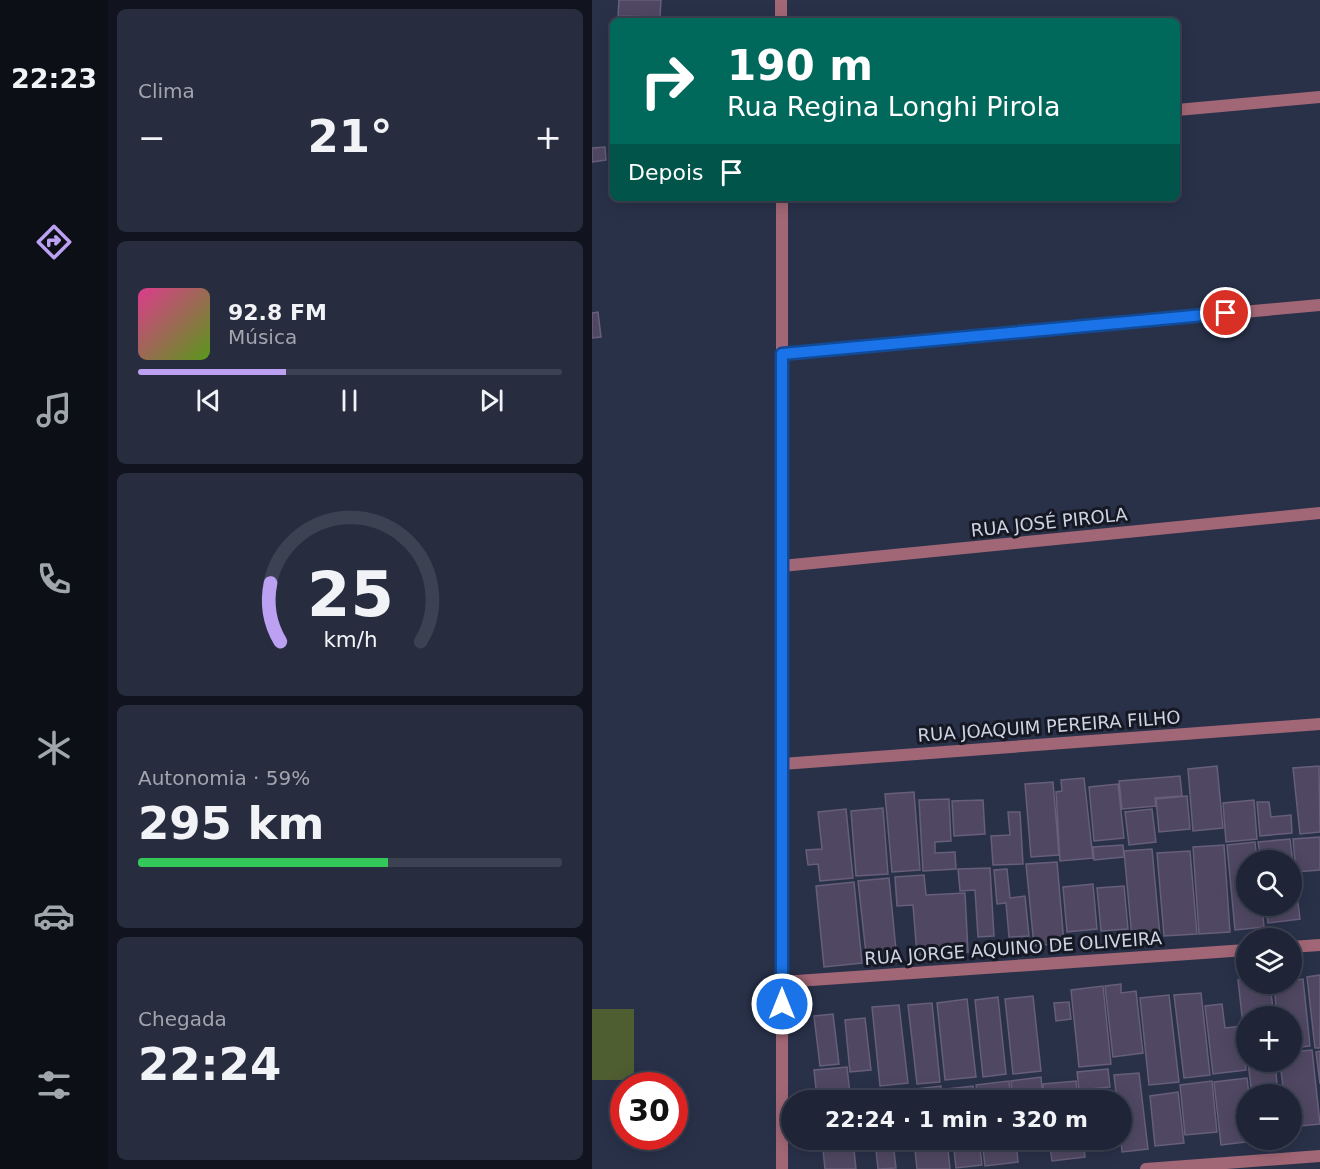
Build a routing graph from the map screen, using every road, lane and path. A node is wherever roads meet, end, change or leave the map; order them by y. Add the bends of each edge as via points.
1 (781, 0) edge
2 (781, 18) edge
3 (1320, 97) edge
4 (1180, 110) edge
5 (781, 201) edge
6 (1320, 304) edge
7 (782, 354) junction
8 (1320, 513) edge
9 (782, 566) junction
10 (1320, 724) edge
11 (782, 764) junction
12 (1320, 945) edge
13 (1302, 946) edge
14 (1236, 951) edge
15 (782, 982) junction
16 (1320, 1156) edge
17 (782, 1169) edge
18 (1147, 1169) edge

1 - 2 street
3 - 4 street
5 - 7 street
6 - 7 street
7 - 9 street
8 - 9 street, RUA JOSÉ PIROLA
9 - 11 street
10 - 11 street, RUA JOAQUIM PEREIRA FILHO
11 - 15 street
12 - 13 street
14 - 15 street, RUA JORGE AQUINO DE OLIVEIRA
15 - 17 street
16 - 18 street

